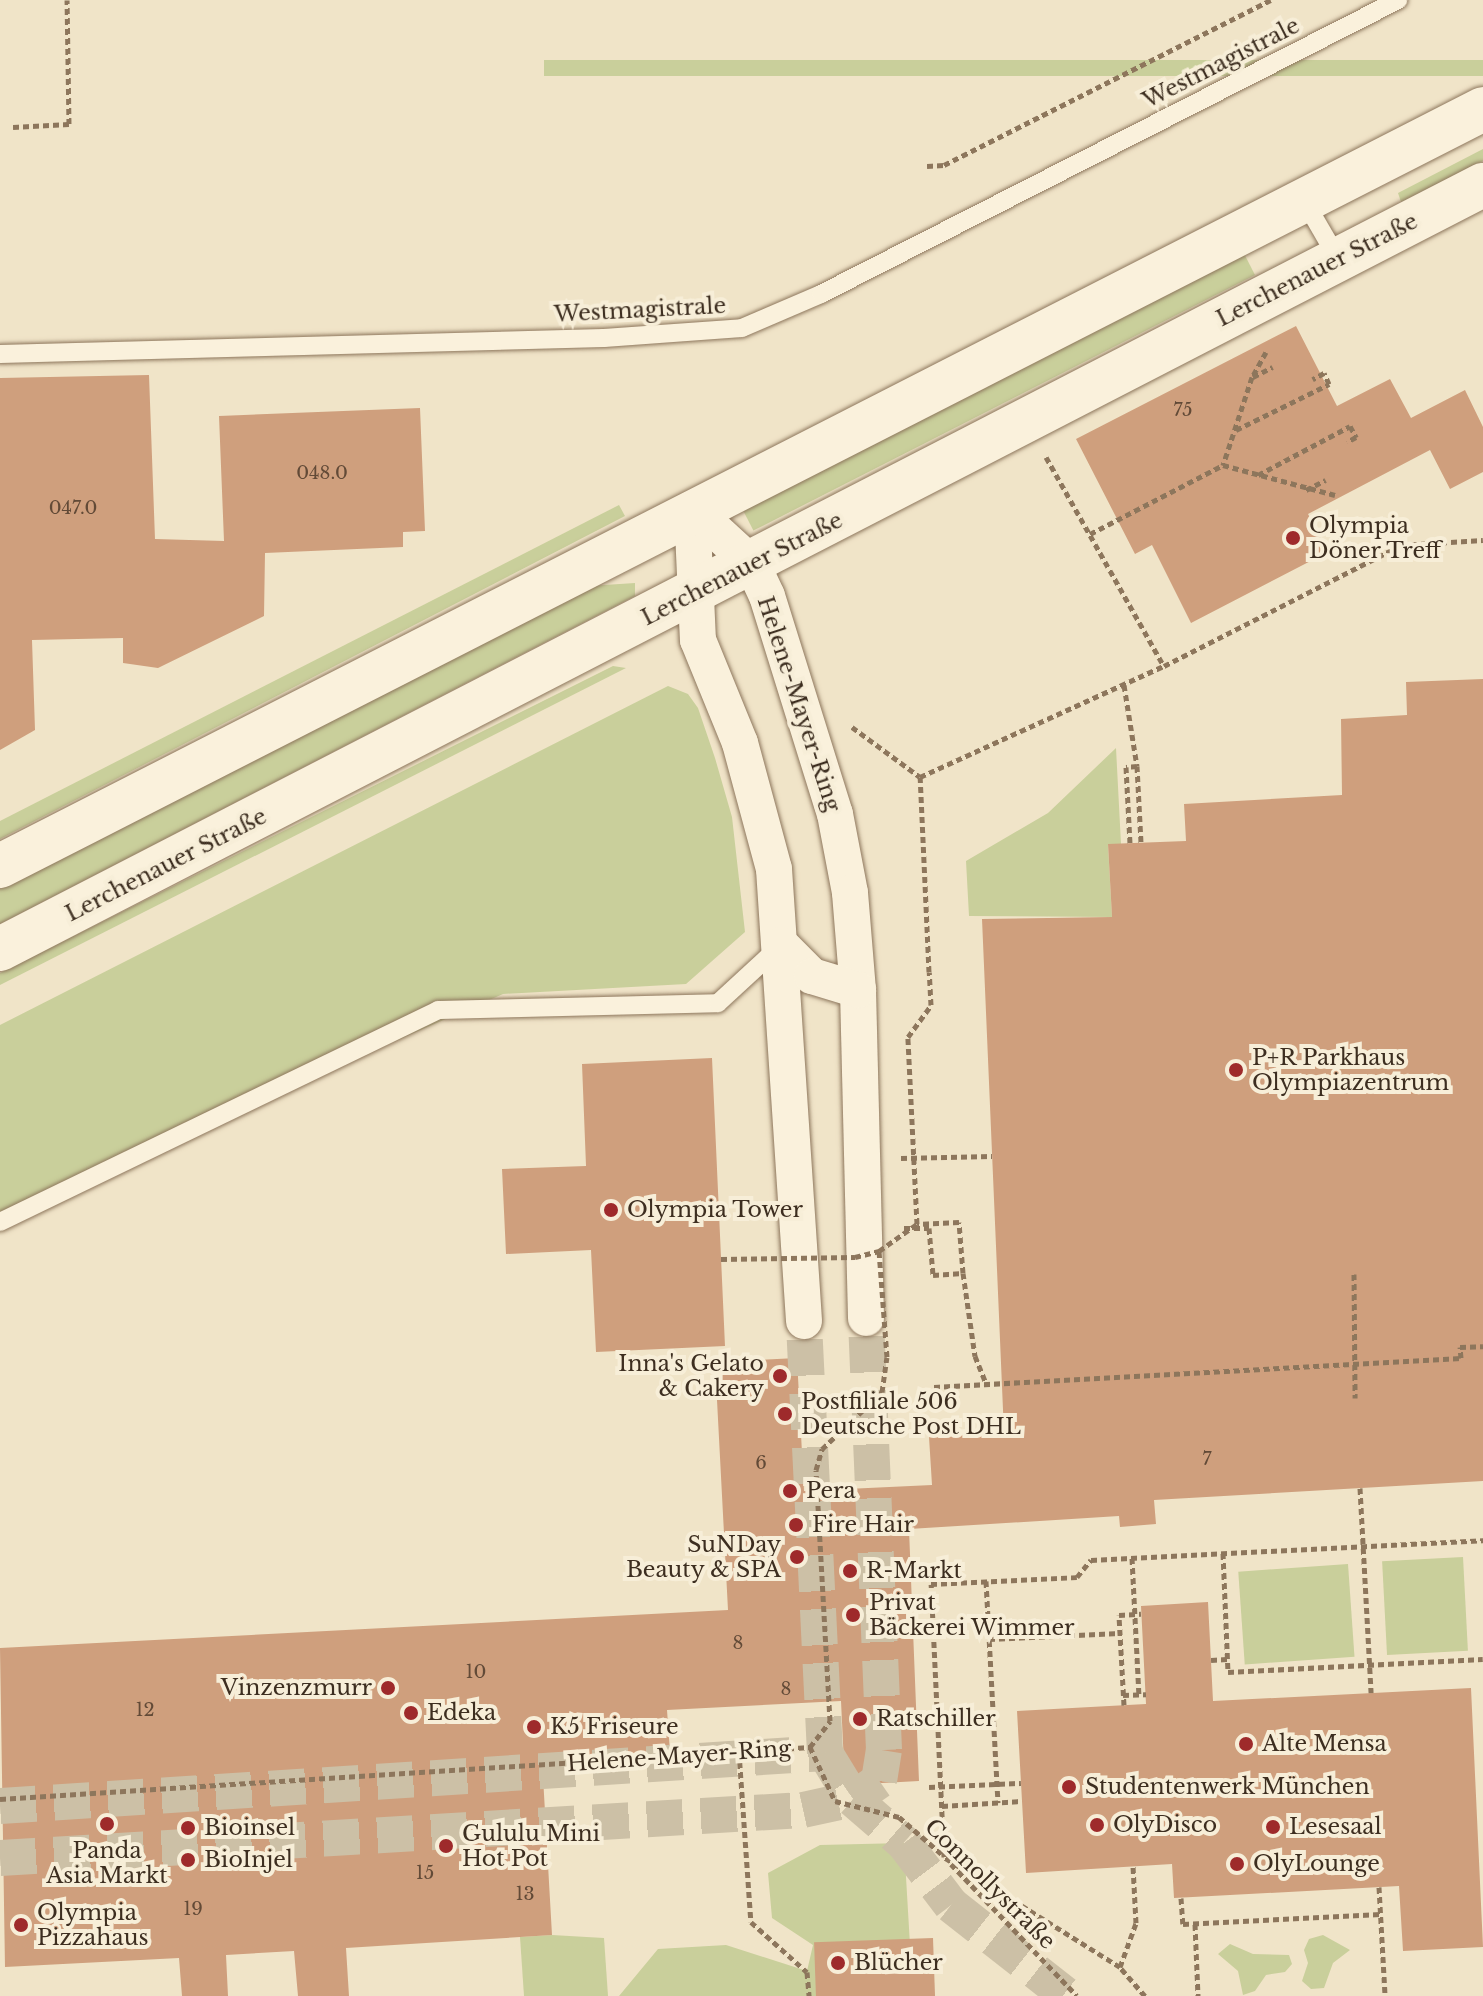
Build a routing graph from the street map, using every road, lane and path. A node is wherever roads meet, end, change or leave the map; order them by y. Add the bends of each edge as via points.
1 (67, 0) edge
2 (1271, 0) edge
3 (1398, 0) edge
4 (1483, 109) edge
5 (13, 127) dead end
6 (927, 166) dead end
7 (1483, 185) edge
8 (1305, 202) junction
9 (1338, 259) junction
10 (1266, 352) dead end
11 (0, 354) edge
12 (1273, 367) dead end
13 (1252, 377) junction
14 (1313, 379) dead end
15 (1235, 431) junction
16 (1347, 442) dead end
17 (1042, 449) dead end
18 (1223, 465) junction
19 (1257, 475) junction
20 (1326, 480) dead end
21 (1305, 491) junction
22 (1335, 495) dead end
23 (692, 509) junction
24 (1090, 534) junction
25 (1483, 540) edge
26 (752, 564) junction
27 (700, 591) junction
28 (1164, 666) junction
29 (1124, 685) junction
30 (858, 731) dead end
31 (1137, 766) junction
32 (920, 777) junction
33 (1130, 843) dead end
34 (1141, 843) dead end
35 (0, 866) edge
36 (781, 945) junction
37 (0, 949) edge
38 (858, 990) junction
39 (992, 1156) dead end
40 (862, 1159) junction
41 (0, 1222) edge
42 (917, 1224) junction
43 (929, 1228) dead end
44 (879, 1251) junction
45 (721, 1259) dead end
46 (963, 1273) junction
47 (1354, 1274) dead end
48 (866, 1318) tunnel mouth
49 (804, 1321) tunnel mouth
50 (1483, 1346) edge
51 (1359, 1364) junction
52 (987, 1385) junction
53 (934, 1387) dead end
54 (1355, 1398) dead end
55 (1360, 1488) dead end
56 (1483, 1540) edge
57 (1364, 1546) junction
58 (1223, 1553) junction
59 (1132, 1558) junction
60 (986, 1581) junction
61 (1141, 1614) dead end
62 (1120, 1633) junction
63 (989, 1639) junction
64 (1227, 1659) junction
65 (1483, 1659) edge
66 (1211, 1660) dead end
67 (1369, 1664) junction
68 (1371, 1693) dead end
69 (1123, 1695) junction
70 (1124, 1705) dead end
71 (810, 1747) junction
72 (739, 1752) junction
73 (1021, 1783) dead end
74 (929, 1787) dead end
75 (0, 1799) edge
76 (1022, 1801) dead end
77 (998, 1803) junction
78 (942, 1806) junction
79 (944, 1857) junction
80 (1133, 1866) dead end
81 (1379, 1887) dead end
82 (1181, 1898) dead end
83 (1381, 1914) junction
84 (1195, 1924) junction
85 (1120, 1967) junction
86 (809, 1996) edge
87 (1077, 1996) edge
88 (1145, 1996) edge
89 (1198, 1996) edge
90 (1385, 1996) edge

1 - 5 path via 69,124
2 - 6 path via 944,165
3 - 11 lane, Westmagistrale via 821,294 742,328 604,338
4 - 8 main road
7 - 9 main road, Lerchenauer Straße
8 - 9 lane
8 - 23 main road
9 - 26 main road, Lerchenauer Straße
10 - 13 path
12 - 13 path
13 - 15 path
14 - 15 path via 1324,373 1329,384
15 - 18 path
16 - 19 path via 1356,437 1350,426
17 - 24 path
18 - 19 path
18 - 24 path
19 - 21 path
20 - 21 path
21 - 22 path
23 - 26 street, Helene-Mayer-Ring
23 - 27 street
23 - 35 main road
24 - 28 path
25 - 28 path via 1401,545
26 - 27 main road, Lerchenauer Straße
26 - 38 street, Helene-Mayer-Ring via 783,644 835,814 850,893
27 - 36 street via 698,640 740,743 762,815
27 - 37 main road, Lerchenauer Straße
28 - 29 path
29 - 31 path
29 - 32 path
30 - 32 path
31 - 33 path via 1126,767
31 - 34 path
32 - 42 path, bridge via 931,1005 908,1037
36 - 38 street via 812,976
36 - 41 lane via 718,1003 438,1010
36 - 49 street
38 - 40 street, Helene-Mayer-Ring
39 - 40 path
40 - 48 street, Helene-Mayer-Ring
42 - 44 path, bridge
42 - 46 path via 959,1222
43 - 46 path via 933,1275
44 - 45 path, bridge via 855,1257
44 - 71 path, Helene-Mayer-Ring, bridge via 887,1357 882,1392 822,1449 816,1470 830,1721
46 - 52 path via 975,1356
47 - 51 path
50 - 51 path via 1460,1347 1461,1358
51 - 52 path
51 - 54 path
52 - 53 path
55 - 57 path
56 - 57 path
57 - 58 path
57 - 67 path
58 - 59 path
58 - 64 path
59 - 60 path via 1091,1560 1077,1577
59 - 69 path via 1142,1694
60 - 63 path
60 - 78 path via 931,1584
61 - 62 path via 1119,1615
62 - 63 path
62 - 69 path
63 - 77 path
64 - 66 path
64 - 67 path via 1228,1672
65 - 67 path
67 - 68 path
69 - 70 path
71 - 72 path, Helene-Mayer-Ring
71 - 79 path, Connollystraße via 835,1801 899,1817
72 - 75 path, Helene-Mayer-Ring
72 - 86 path via 751,1922 807,1972
73 - 74 path, bridge
76 - 77 path
77 - 78 path
78 - 79 path
79 - 85 path
79 - 87 path, Connollystraße
80 - 85 path via 1136,1923
81 - 83 path
82 - 84 path via 1183,1924
83 - 84 path
83 - 90 path
84 - 89 path
85 - 88 path

